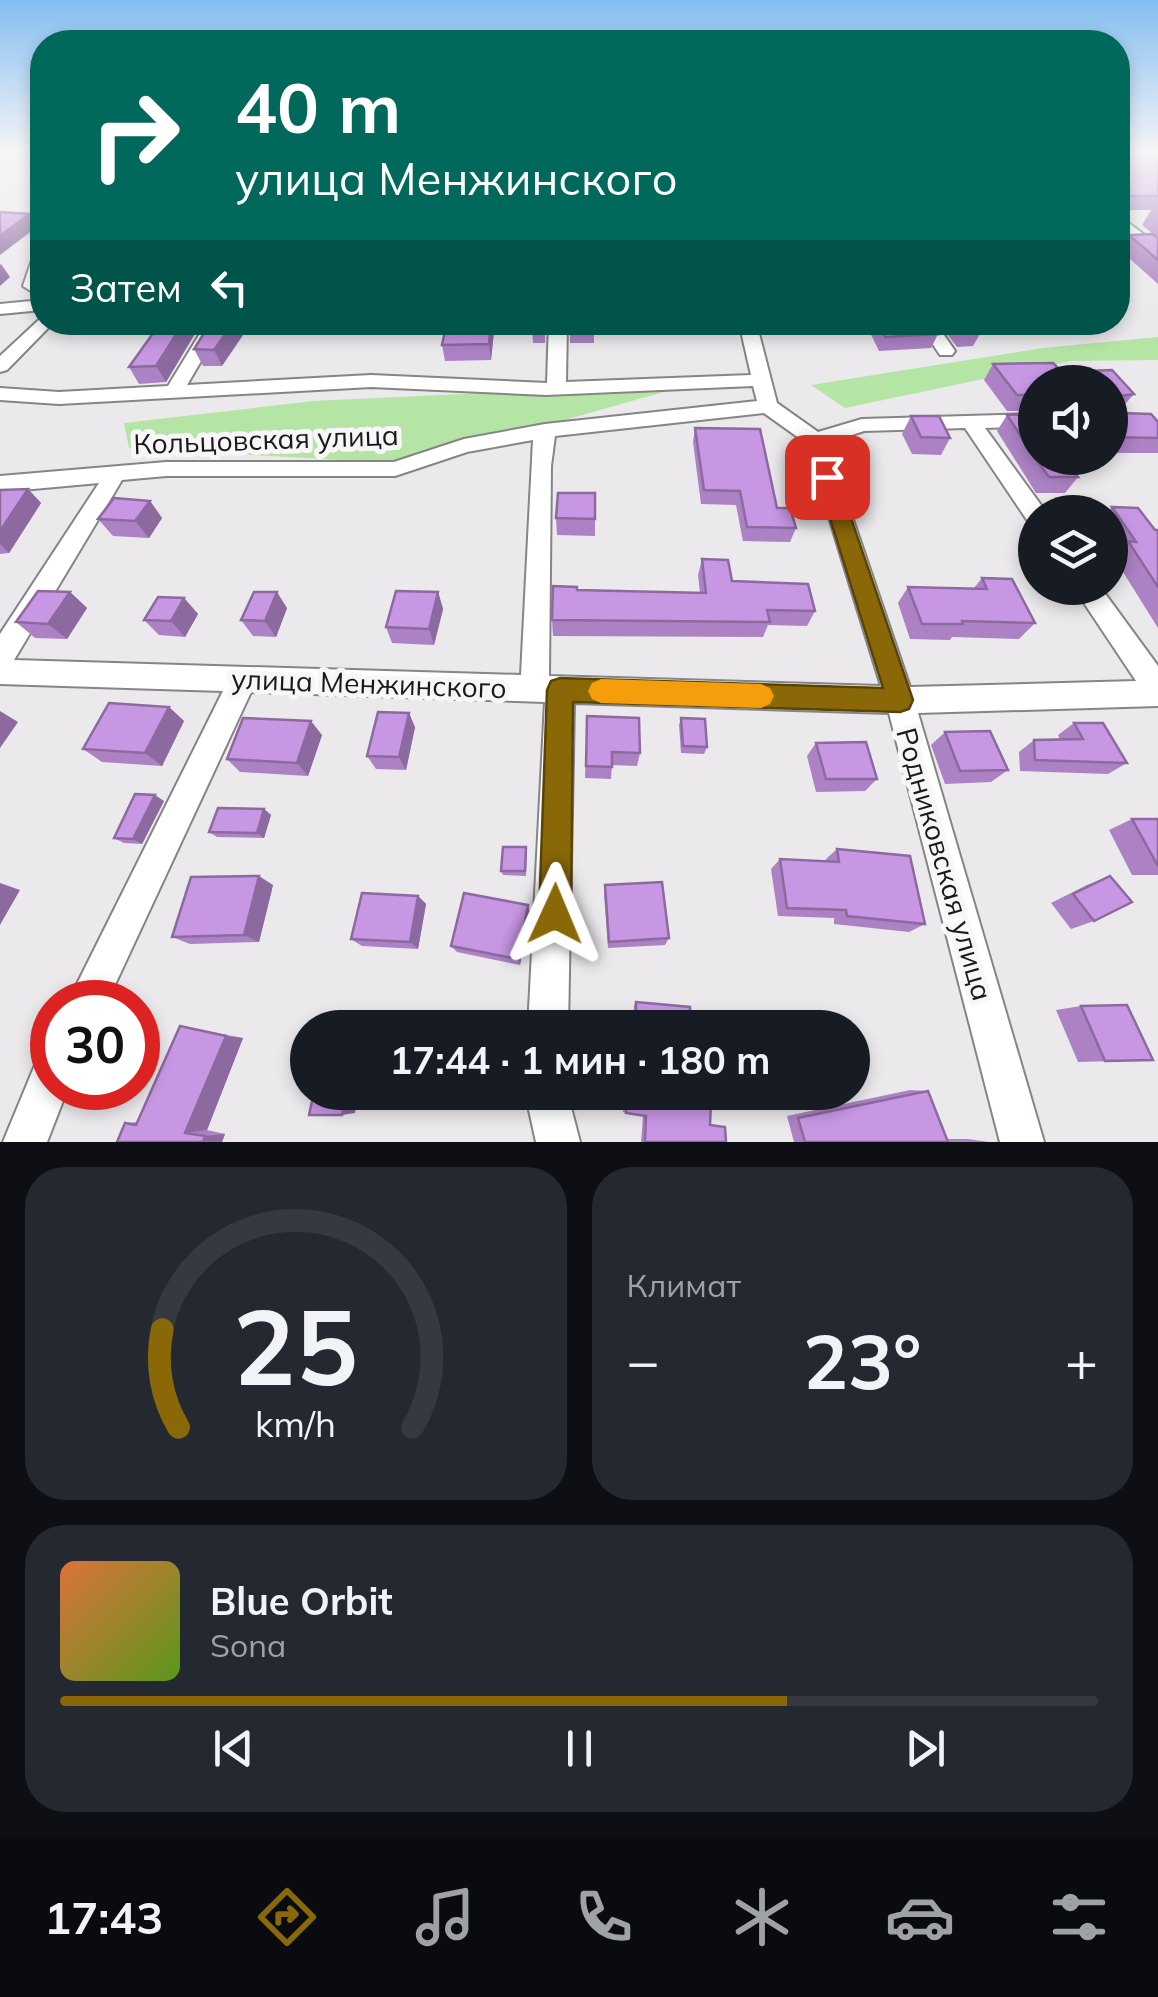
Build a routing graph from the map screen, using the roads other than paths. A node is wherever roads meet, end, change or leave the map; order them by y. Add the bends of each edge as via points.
1 (0, 218) edge
2 (30, 218) edge
3 (1130, 218) edge
4 (1144, 218) dead end
5 (1130, 228) edge
6 (1158, 252) edge
7 (30, 306) edge
8 (0, 309) edge
9 (31, 335) edge
10 (208, 335) edge
11 (558, 335) edge
12 (750, 335) edge
13 (935, 335) edge
14 (946, 351) dead end
15 (0, 366) edge
16 (556, 388) junction
17 (176, 390) junction
18 (765, 393) junction
19 (0, 394) edge
20 (969, 420) junction
21 (1018, 420) edge
22 (545, 431) junction
23 (815, 440) junction
24 (114, 476) junction
25 (0, 484) edge
26 (1022, 495) edge
27 (1098, 605) edge
28 (0, 658) edge
29 (0, 672) edge
30 (242, 679) junction
31 (548, 689) junction
32 (1158, 691) edge
33 (900, 700) junction
34 (98, 980) edge
35 (548, 1010) edge
36 (38, 1110) edge
37 (550, 1110) edge
38 (25, 1142) edge
39 (558, 1142) edge
40 (1022, 1142) edge

1 - 2 street
3 - 4 street
5 - 6 street
7 - 8 street
9 - 15 street
10 - 17 street
11 - 16 street
12 - 18 street
13 - 14 street
16 - 17 street, Кольцовская улица via 370,381
16 - 18 street, Кольцовская улица
17 - 19 street, Кольцовская улица via 59,398
18 - 22 street, Кольцовская улица
18 - 23 street
20 - 21 street
20 - 23 street via 862,425
20 - 26 street
22 - 24 street, Кольцовская улица via 464,446 394,470 166,469
22 - 31 street via 534,617
23 - 33 street, Родниковская улица
24 - 25 street, Кольцовская улица
24 - 28 street
27 - 32 street
29 - 30 street, улица Менжинского
30 - 31 street, улица Менжинского
30 - 34 street
31 - 33 street, улица Менжинского
31 - 35 street
32 - 33 street, улица Менжинского
33 - 40 street, Родниковская улица
36 - 38 street
37 - 39 street

